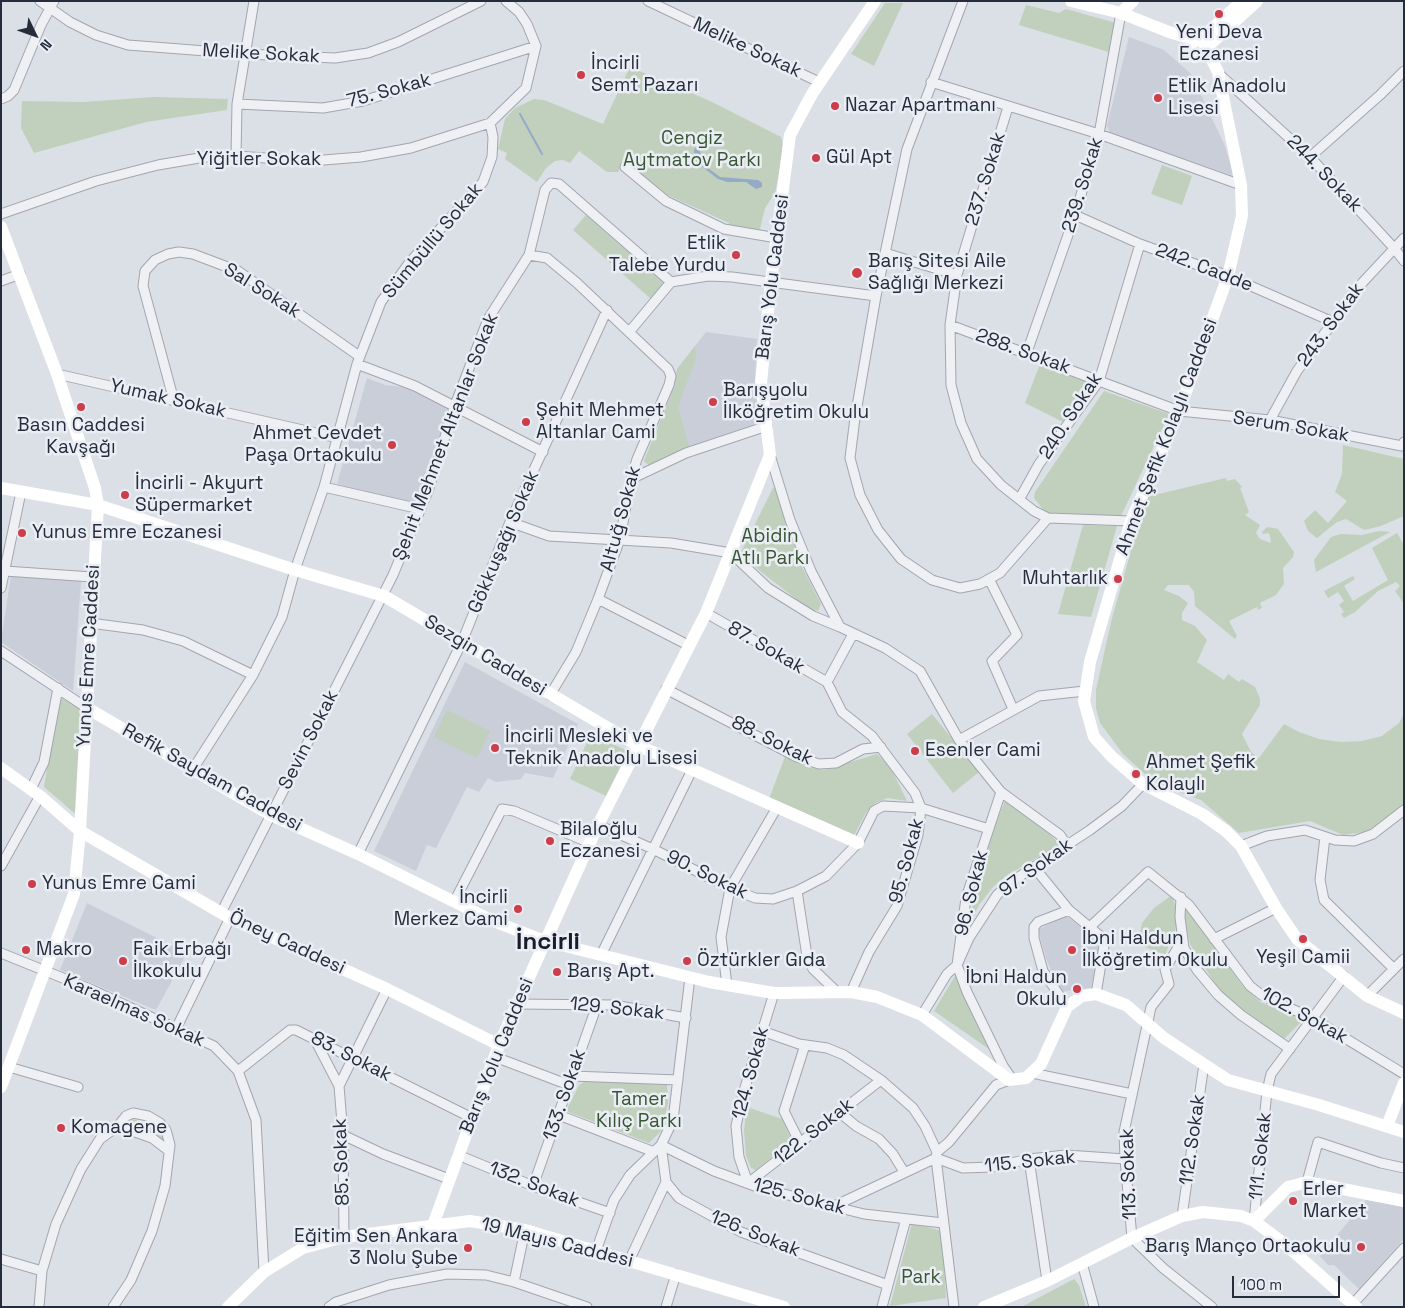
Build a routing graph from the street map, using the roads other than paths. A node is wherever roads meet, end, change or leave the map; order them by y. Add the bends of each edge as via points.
1 (40, 1) edge
2 (254, 1) edge
3 (481, 1) edge
4 (506, 1) edge
5 (648, 1) edge
6 (874, 1) edge
7 (963, 1) edge
8 (1071, 1) edge
9 (1132, 1) edge
10 (1242, 1) edge
11 (1257, 1) edge
12 (52, 5) edge
13 (1122, 13) junction
14 (536, 46) junction
15 (1206, 48) junction
16 (1193, 50) junction
17 (246, 54) junction
18 (1404, 71) edge
19 (1218, 72) junction
20 (820, 82) junction
21 (931, 82) junction
22 (5, 97) edge
23 (237, 104) junction
24 (1008, 107) junction
25 (490, 123) junction
26 (1099, 134) junction
27 (236, 156) junction
28 (1310, 157) junction
29 (625, 167) dead end
30 (1242, 185) junction
31 (1, 214) edge
32 (1075, 215) junction
33 (1, 227) edge
34 (777, 238) junction
35 (1404, 238) edge
36 (1140, 244) junction
37 (1394, 248) junction
38 (885, 253) junction
39 (529, 255) junction
40 (1404, 261) edge
41 (20, 274) junction
42 (957, 275) junction
43 (1228, 276) junction
44 (1, 281) edge
45 (771, 281) junction
46 (671, 282) junction
47 (876, 296) junction
48 (607, 310) junction
49 (1333, 322) junction
50 (950, 325) junction
51 (630, 331) junction
52 (1027, 352) junction
53 (358, 360) junction
54 (57, 374) junction
55 (1099, 381) junction
56 (174, 401) junction
57 (455, 405) junction
58 (1179, 411) junction
59 (1270, 420) junction
60 (767, 426) junction
61 (338, 438) junction
62 (1403, 444) edge
63 (543, 452) junction
64 (770, 455) junction
65 (631, 479) junction
66 (324, 487) junction
67 (1, 488) edge
68 (21, 492) junction
69 (1020, 498) junction
70 (98, 505) junction
71 (420, 509) junction
72 (1048, 518) junction
73 (1131, 521) junction
74 (510, 522) junction
75 (620, 538) junction
76 (731, 553) junction
77 (295, 570) junction
78 (5, 571) junction
79 (92, 577) junction
80 (989, 579) junction
81 (1, 588) edge
82 (384, 596) junction
83 (598, 599) junction
84 (706, 613) junction
85 (90, 623) junction
86 (840, 627) junction
87 (853, 634) junction
88 (462, 642) junction
89 (688, 645) junction
90 (1, 650) edge
91 (253, 675) junction
92 (827, 682) junction
93 (58, 688) junction
94 (666, 688) junction
95 (1085, 691) junction
96 (550, 695) junction
97 (88, 708) junction
98 (1013, 709) junction
99 (959, 740) junction
100 (637, 745) junction
101 (881, 747) junction
102 (1, 768) edge
103 (193, 769) junction
104 (692, 770) junction
105 (1143, 784) junction
106 (36, 792) junction
107 (1001, 792) junction
108 (921, 808) junction
109 (776, 809) junction
110 (1404, 810) edge
111 (271, 815) junction
112 (598, 825) junction
113 (989, 829) junction
114 (80, 831) junction
115 (1325, 837) junction
116 (590, 843) junction
117 (858, 844) junction
118 (1066, 844) junction
119 (1241, 846) junction
120 (653, 848) junction
121 (358, 854) junction
122 (1, 866) edge
123 (1034, 867) junction
124 (730, 888) junction
125 (797, 891) junction
126 (1181, 897) junction
127 (454, 902) junction
128 (1276, 908) junction
129 (1069, 910) junction
130 (225, 915) junction
131 (1091, 926) junction
132 (1183, 939) junction
133 (1214, 939) junction
134 (545, 941) junction
135 (1, 954) edge
136 (600, 955) junction
137 (1404, 959) edge
138 (957, 965) junction
139 (1394, 969) junction
140 (45, 973) junction
141 (1344, 976) junction
142 (690, 977) junction
143 (728, 985) junction
144 (387, 989) junction
145 (836, 991) junction
146 (851, 992) junction
147 (774, 993) junction
148 (1096, 994) junction
149 (1368, 996) junction
150 (517, 1004) junction
151 (597, 1005) junction
152 (1067, 1007) junction
153 (1404, 1013) edge
154 (922, 1015) junction
155 (686, 1018) junction
156 (1312, 1018) junction
157 (1148, 1022) junction
158 (176, 1029) junction
159 (762, 1031) junction
160 (314, 1039) junction
161 (805, 1045) junction
162 (1290, 1049) junction
163 (497, 1051) junction
164 (351, 1059) junction
165 (1204, 1064) junction
166 (9, 1067) junction
167 (238, 1071) junction
168 (1032, 1074) junction
169 (1404, 1074) edge
170 (678, 1080) junction
171 (880, 1080) junction
172 (1009, 1080) junction
173 (571, 1081) junction
174 (1404, 1083) edge
175 (339, 1086) junction
176 (1, 1087) edge
177 (78, 1087) dead end
178 (1267, 1091) junction
179 (1132, 1094) junction
180 (839, 1112) junction
181 (559, 1115) junction
182 (472, 1118) junction
183 (118, 1126) junction
184 (1387, 1126) junction
185 (1404, 1132) edge
186 (343, 1134) junction
187 (800, 1143) junction
188 (657, 1149) junction
189 (169, 1151) junction
190 (458, 1155) junction
191 (936, 1155) junction
192 (1029, 1159) junction
193 (1125, 1159) junction
194 (1404, 1168) edge
195 (904, 1172) junction
196 (450, 1179) junction
197 (666, 1182) junction
198 (1306, 1182) junction
199 (748, 1183) junction
200 (533, 1186) junction
201 (1404, 1201) edge
202 (832, 1207) junction
203 (610, 1213) junction
204 (1182, 1216) junction
205 (906, 1219) junction
206 (1254, 1221) junction
207 (944, 1223) junction
208 (432, 1224) junction
209 (525, 1230) junction
210 (344, 1237) junction
211 (1132, 1238) junction
212 (1404, 1248) edge
213 (596, 1251) junction
214 (1, 1259) edge
215 (628, 1261) junction
216 (1082, 1263) junction
217 (42, 1271) junction
218 (264, 1272) junction
219 (676, 1274) junction
220 (1047, 1281) junction
221 (514, 1282) junction
222 (888, 1285) junction
223 (1353, 1306) edge
224 (39, 1307) edge
225 (113, 1307) edge
226 (228, 1307) edge
227 (329, 1307) edge
228 (587, 1307) edge
229 (667, 1307) edge
230 (784, 1307) edge
231 (882, 1307) edge
232 (954, 1307) edge
233 (984, 1307) edge
234 (1094, 1307) edge
235 (1212, 1307) edge

1 - 12 street, Melike Sokak
2 - 17 street
3 - 17 street, Melike Sokak via 398,42 368,53 335,58
4 - 14 street via 520,12
5 - 20 street, Melike Sokak
6 - 20 street, Barış Yolu Caddesi
7 - 21 street
8 - 13 street
9 - 13 street
10 - 16 street
11 - 15 street
12 - 17 street, Melike Sokak via 96,35 128,45
12 - 22 street via 14,90
13 - 16 street via 1169,32
13 - 26 street, 239. Sokak
14 - 23 street, 75. Sokak via 363,101 323,108
14 - 25 street via 526,88
15 - 16 street via 1203,55
15 - 19 street, Ahmet Şefik Kolaylı Caddesi
16 - 19 street via 1204,66
17 - 23 street
18 - 28 street
19 - 28 street, 244. Sokak
19 - 30 street, Ahmet Şefik Kolaylı Caddesi
20 - 34 street, Barış Yolu Caddesi via 790,135
21 - 24 street
21 - 38 street via 907,149
23 - 27 street
24 - 26 street
24 - 42 street, 237. Sokak
25 - 27 street, Yiğitler Sokak via 411,148 370,156 311,161
25 - 53 street, Sümbüllü Sokak via 492,157 484,182 395,279 381,302
26 - 30 street
26 - 32 street, 239. Sokak
27 - 31 street, Yiğitler Sokak via 205,157 158,165 96,181
28 - 37 street, 244. Sokak
29 - 34 street via 666,200 724,229
30 - 43 street, Ahmet Şefik Kolaylı Caddesi via 1242,216
32 - 36 street, 242. Cadde
32 - 52 street, 239. Sokak
33 - 41 street, Yunus Emre Caddesi
34 - 45 street, Barış Yolu Caddesi
35 - 37 street, 243. Sokak
36 - 43 street, 242. Cadde
36 - 55 street, 240. Sokak
37 - 40 street, 244. Sokak
37 - 49 street, 243. Sokak
38 - 42 street
38 - 47 street
39 - 46 street, Şehit Mehmet Altanlar Sokak via 545,190 554,182
39 - 48 street, Altuğ Sokak via 547,258
39 - 57 street, Şehit Mehmet Altanlar Sokak via 488,319
41 - 44 street
41 - 54 street, Yunus Emre Caddesi
42 - 50 street, 237. Sokak
43 - 49 street, 242. Cadde
43 - 58 street, Ahmet Şefik Kolaylı Caddesi
45 - 46 street via 708,276
45 - 47 street
45 - 60 street, Barış Yolu Caddesi via 761,383
46 - 51 street
47 - 80 street via 850,458 860,495 878,530 901,559 932,580 960,588
48 - 51 street, Altuğ Sokak
48 - 63 street, Gökkuşağı Sokak
49 - 59 street, 243. Sokak via 1297,371
50 - 52 street, 288. Sokak
50 - 69 street, 237. Sokak via 951,385 961,423 977,459 1001,485
51 - 65 street, Altuğ Sokak via 668,368 671,376
52 - 55 street, 288. Sokak
53 - 56 street, Sal Sokak via 238,272 193,254 168,254 155,260 146,271 144,286
53 - 57 street, Sal Sokak via 371,375 415,386
53 - 61 street, Sümbüllü Sokak
54 - 56 street, Yumak Sokak
54 - 70 street, Yunus Emre Caddesi
55 - 58 street, 288. Sokak
55 - 69 street, 240. Sokak via 1039,464
56 - 61 street, Yumak Sokak
57 - 63 street, Sal Sokak
57 - 71 street, Şehit Mehmet Altanlar Sokak
58 - 59 street, Serum Sokak
58 - 73 street, Ahmet Şefik Kolaylı Caddesi
59 - 62 street, Serum Sokak
60 - 64 street, Barış Yolu Caddesi
60 - 65 street via 686,453
61 - 66 street, Sümbüllü Sokak
63 - 74 street, Gökkuşağı Sokak
64 - 76 street, Barış Yolu Caddesi
64 - 86 street via 790,520 811,571
65 - 75 street, Altuğ Sokak
66 - 71 street
66 - 77 street, Sümbüllü Sokak
67 - 68 street, Sezgin Caddesi
68 - 70 street, Sezgin Caddesi
68 - 78 street
69 - 72 street, 237. Sokak
70 - 77 street, Sezgin Caddesi
70 - 79 street, Yunus Emre Caddesi
71 - 82 street, Şehit Mehmet Altanlar Sokak
72 - 73 street
72 - 80 street via 1000,574
73 - 95 street, Ahmet Şefik Kolaylı Caddesi via 1090,662
74 - 75 street via 550,536
74 - 88 street, Gökkuşağı Sokak
75 - 76 street
75 - 83 street, Altuğ Sokak
76 - 84 street, Barış Yolu Caddesi
76 - 86 street via 768,588 813,616
77 - 82 street, Sezgin Caddesi
77 - 91 street, Sümbüllü Sokak via 282,616
78 - 79 street
78 - 81 street
79 - 85 street, Yunus Emre Caddesi
80 - 98 street via 1017,635 992,661
82 - 88 street, Sezgin Caddesi
82 - 111 street, Sevin Sokak
83 - 89 street
83 - 96 street, Altuğ Sokak via 576,652
84 - 89 street, Barış Yolu Caddesi
84 - 92 street, 87. Sokak
85 - 91 street via 143,630 183,641
85 - 97 street, Yunus Emre Caddesi
86 - 87 street
87 - 92 street
87 - 99 street via 885,648 920,672
88 - 96 street, Sezgin Caddesi
88 - 121 street, Gökkuşağı Sokak
89 - 94 street, Barış Yolu Caddesi
90 - 93 street
91 - 103 street, Sümbüllü Sokak
92 - 101 street via 842,712
93 - 97 street
93 - 106 street
94 - 100 street, Barış Yolu Caddesi
94 - 101 street, 88. Sokak via 797,757 819,764 836,763 863,749
95 - 98 street via 1039,696
95 - 105 street, Ahmet Şefik Kolaylı Caddesi via 1084,701 1094,737
96 - 100 street, Sezgin Caddesi
97 - 103 street, Refik Saydam Caddesi
97 - 114 street, Yunus Emre Caddesi
98 - 99 street
99 - 107 street
100 - 104 street, Sezgin Caddesi
100 - 112 street, Barış Yolu Caddesi
101 - 108 street via 915,793
102 - 106 street
103 - 111 street, Refik Saydam Caddesi
104 - 109 street, Sezgin Caddesi
104 - 120 street
105 - 118 street, 97. Sokak via 1122,806
105 - 119 street, Ahmet Şefik Kolaylı Caddesi via 1202,814
106 - 114 street
106 - 122 street
107 - 113 street, 96. Sokak
107 - 118 street
108 - 113 street, 90. Sokak
108 - 117 street, 90. Sokak via 883,806 874,811
108 - 146 street, 95. Sokak via 918,835 897,906
109 - 117 street, Sezgin Caddesi
109 - 124 street
110 - 115 street via 1364,838 1344,841
111 - 121 street, Refik Saydam Caddesi
111 - 130 street, Sevin Sokak
112 - 116 street, Barış Yolu Caddesi
112 - 120 street, 90. Sokak
113 - 138 street, 96. Sokak via 966,898
114 - 130 street, Öney Caddesi
114 - 140 street, Yunus Emre Caddesi via 74,894
115 - 119 street via 1312,831 1297,831 1267,836
115 - 139 street via 1320,880 1324,900
116 - 127 street via 502,809
116 - 134 street, Barış Yolu Caddesi
117 - 125 street, 90. Sokak via 826,876
118 - 123 street, 97. Sokak
119 - 128 street, Ahmet Şefik Kolaylı Caddesi
120 - 124 street, 90. Sokak
120 - 136 street
121 - 127 street, Refik Saydam Caddesi
123 - 129 street
123 - 138 street, 97. Sokak via 1011,882 982,914
124 - 125 street, 90. Sokak via 755,898 772,899
124 - 143 street via 722,937
125 - 145 street via 807,956 814,969
126 - 131 street, 102. Sokak via 1148,872
126 - 132 street
126 - 133 street, 102. Sokak
127 - 134 street, Refik Saydam Caddesi
128 - 133 street
128 - 141 street, Ahmet Şefik Kolaylı Caddesi via 1297,939
129 - 131 street
129 - 152 street via 1038,922 1034,927 1043,971
130 - 144 street, Öney Caddesi
130 - 158 street, Sevin Sokak
131 - 148 street via 1106,940
132 - 157 street, 113. Sokak via 1165,969 1169,984 1150,1007
132 - 162 street via 1184,948 1197,970 1218,995 1240,1015
133 - 156 street, 102. Sokak via 1250,986 1263,996
134 - 136 street, Refik Saydam Caddesi
134 - 150 street, Barış Yolu Caddesi
135 - 140 street, Karaelmas Sokak
136 - 142 street, Refik Saydam Caddesi
137 - 139 street
138 - 154 street via 947,974
138 - 172 street via 1009,1073
139 - 149 street
140 - 158 street, Karaelmas Sokak via 90,989
140 - 166 street, Yunus Emre Caddesi
141 - 149 street, Ahmet Şefik Kolaylı Caddesi
141 - 156 street, 111. Sokak
142 - 143 street, Refik Saydam Caddesi
142 - 155 street
143 - 147 street, Refik Saydam Caddesi
144 - 163 street, Öney Caddesi
144 - 164 street, 85. Sokak
145 - 146 street, Refik Saydam Caddesi
145 - 147 street, Refik Saydam Caddesi
146 - 154 street, Refik Saydam Caddesi via 877,997
147 - 159 street, 124. Sokak
148 - 152 street via 1082,996
148 - 157 street via 1126,1005
149 - 153 street, Ahmet Şefik Kolaylı Caddesi
150 - 151 street, 129. Sokak
150 - 163 street, Barış Yolu Caddesi
151 - 155 street, 129. Sokak
151 - 173 street, 133. Sokak
152 - 168 street via 1041,1064
154 - 172 street, Refik Saydam Caddesi
155 - 170 street
156 - 162 street, 111. Sokak
156 - 169 street, 102. Sokak
157 - 165 street via 1164,1038
157 - 179 street, 113. Sokak
158 - 167 street, Karaelmas Sokak via 214,1046
159 - 161 street
159 - 199 street, 124. Sokak via 736,1126 739,1157
160 - 164 street, 83. Sokak
160 - 167 street, 83. Sokak via 290,1030
160 - 175 street, 85. Sokak
161 - 171 street via 827,1048 844,1055
161 - 187 street via 784,1111
162 - 178 street, 111. Sokak via 1271,1074
163 - 173 street
163 - 182 street, Barış Yolu Caddesi
164 - 175 street, 85. Sokak
164 - 182 street, 83. Sokak
165 - 178 street via 1228,1080
165 - 204 street, 112. Sokak
166 - 176 street, Yunus Emre Caddesi
166 - 177 street
167 - 218 street, Karaelmas Sokak via 256,1120
168 - 172 street
168 - 179 street
170 - 173 street
170 - 188 street via 673,1120
171 - 180 street, 122. Sokak
171 - 191 street via 913,1108 925,1126
172 - 191 street via 996,1085
173 - 181 street, 133. Sokak
174 - 184 street
175 - 186 street, 85. Sokak
178 - 184 street
178 - 206 street, 111. Sokak
179 - 193 street, 113. Sokak via 1124,1132
180 - 187 street, 122. Sokak
180 - 195 street via 879,1139
181 - 188 street, 125. Sokak
181 - 200 street, 133. Sokak
182 - 190 street, Barış Yolu Caddesi
183 - 189 street via 152,1138
183 - 189 street via 133,1113 154,1119 166,1130 170,1140
183 - 217 street via 100,1139 81,1169 62,1208
184 - 185 street
186 - 196 street via 384,1154
186 - 210 street, 85. Sokak
187 - 199 street, 122. Sokak
188 - 197 street
188 - 199 street, 125. Sokak
188 - 203 street via 630,1175 614,1200
189 - 225 street via 165,1186 152,1231 131,1280
190 - 196 street, Barış Yolu Caddesi
190 - 200 street, 132. Sokak
191 - 192 street, 115. Sokak via 963,1168
191 - 195 street
191 - 207 street
192 - 193 street, 115. Sokak via 1066,1155
192 - 220 street
193 - 211 street, 113. Sokak
194 - 198 street via 1318,1142
195 - 202 street
196 - 208 street, Barış Yolu Caddesi
197 - 215 street
197 - 222 street, 126. Sokak via 679,1198 741,1232
198 - 201 street
198 - 206 street via 1288,1187
199 - 202 street, 125. Sokak
200 - 203 street, 132. Sokak
202 - 205 street, 125. Sokak
203 - 213 street
204 - 206 street via 1203,1212 1241,1216
204 - 211 street
205 - 207 street, 125. Sokak
205 - 222 street
206 - 223 street via 1286,1245
207 - 232 street
208 - 209 street, 19 Mayıs Caddesi via 470,1221
208 - 210 street, 19 Mayıs Caddesi
209 - 213 street, 19 Mayıs Caddesi
209 - 221 street
210 - 218 street, 19 Mayıs Caddesi via 303,1248
211 - 216 street
211 - 235 street
212 - 223 street
213 - 215 street, 19 Mayıs Caddesi
214 - 217 street
215 - 219 street, 19 Mayıs Caddesi
216 - 220 street
216 - 234 street
217 - 224 street
218 - 226 street, 19 Mayıs Caddesi
219 - 229 street
219 - 230 street, 19 Mayıs Caddesi
220 - 233 street
221 - 227 street via 486,1275 447,1274 388,1286
221 - 228 street
222 - 231 street

